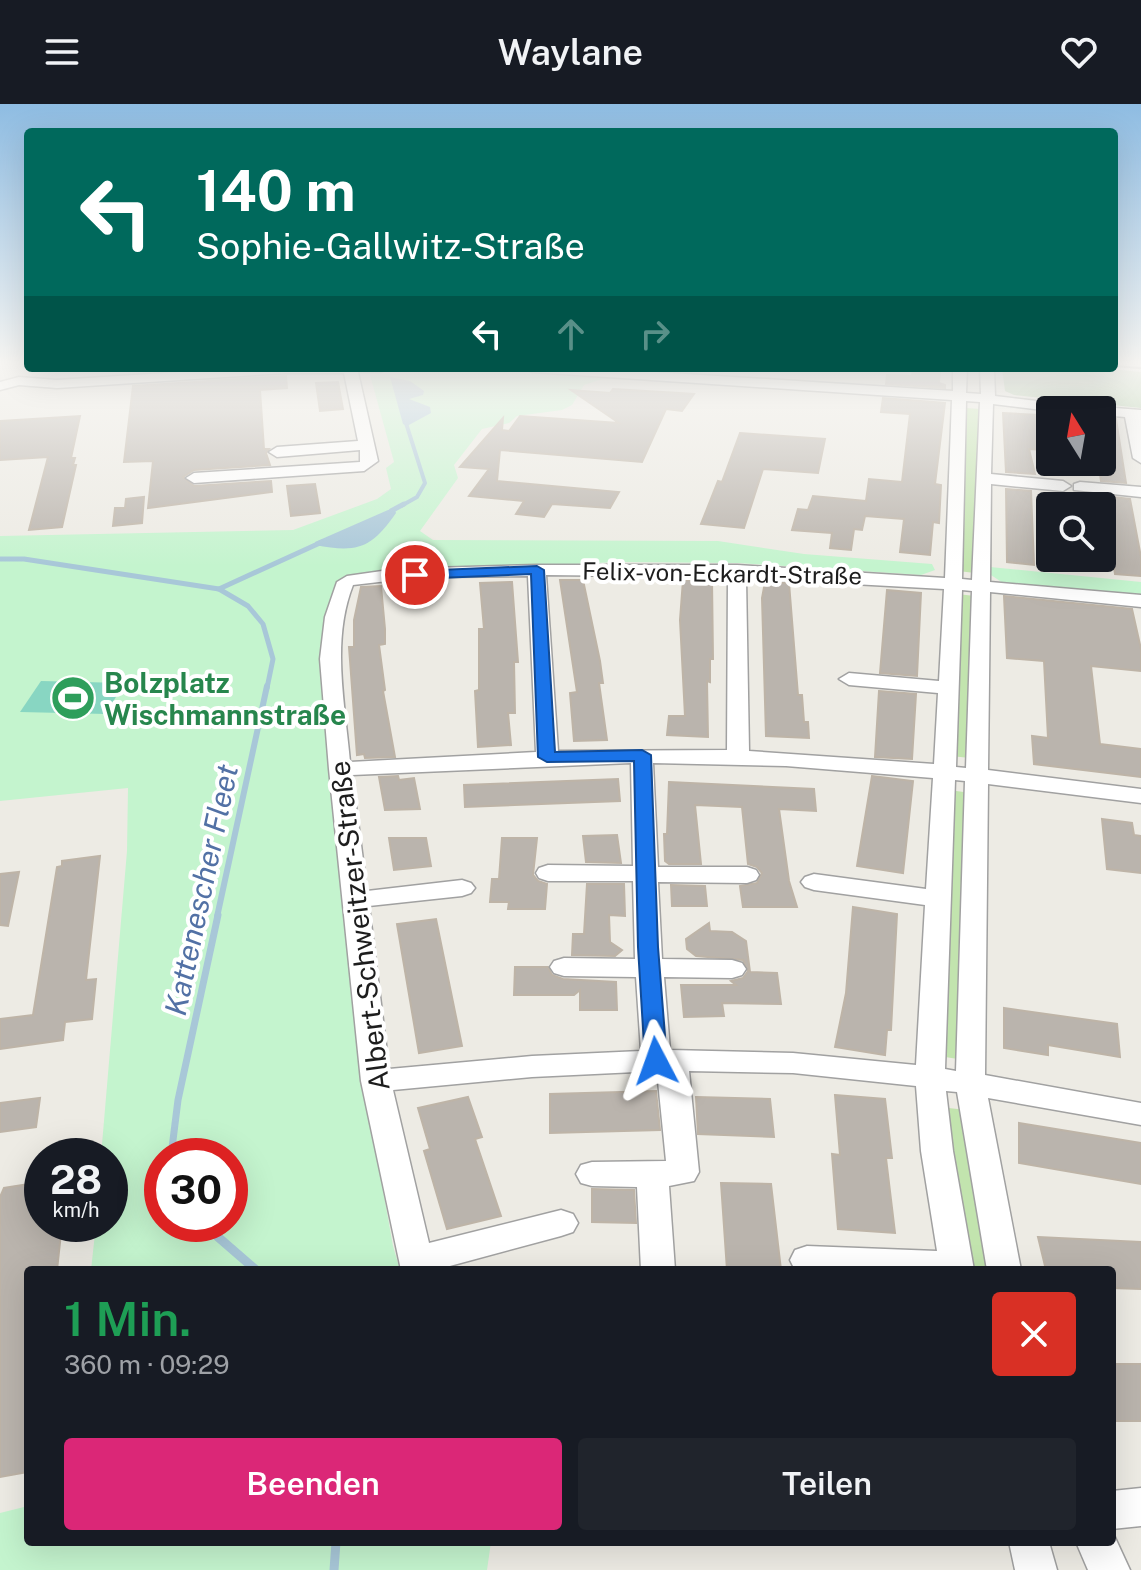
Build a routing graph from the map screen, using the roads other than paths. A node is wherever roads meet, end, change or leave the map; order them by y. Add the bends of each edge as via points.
1 (363, 429) edge
2 (959, 429) edge
3 (986, 429) edge
4 (1138, 429) edge
5 (366, 445) junction
6 (277, 452) dead end
7 (1141, 458) edge
8 (194, 478) dead end
9 (983, 478) junction
10 (1063, 486) dead end
11 (1080, 487) dead end
12 (1141, 492) edge
13 (537, 570) junction
14 (737, 570) junction
15 (347, 581) joint
16 (953, 583) junction
17 (979, 585) junction
18 (1141, 601) edge
19 (849, 679) dead end
20 (948, 688) junction
21 (642, 755) junction
22 (547, 757) junction
23 (738, 757) junction
24 (340, 769) junction
25 (944, 771) junction
26 (977, 775) junction
27 (1141, 796) edge
28 (548, 873) dead end
29 (647, 874) junction
30 (747, 875) dead end
31 (814, 882) dead end
32 (462, 888) dead end
33 (939, 899) junction
34 (355, 900) junction
35 (564, 967) dead end
36 (649, 968) junction
37 (732, 969) dead end
38 (664, 1061) junction
39 (930, 1077) junction
40 (376, 1081) junction
41 (970, 1084) junction
42 (1141, 1114) edge
43 (592, 1174) dead end
44 (652, 1175) junction
45 (561, 1223) dead end
46 (807, 1260) dead end
47 (416, 1265) edge
48 (658, 1266) edge
49 (919, 1266) edge
50 (956, 1266) edge
51 (1003, 1266) edge
52 (1141, 1507) edge
53 (1116, 1510) edge
54 (1030, 1546) edge
55 (1098, 1546) edge
56 (1036, 1570) edge
57 (1109, 1570) edge

1 - 5 street
2 - 16 street
3 - 9 street
4 - 7 street
5 - 6 street
5 - 8 street via 370,461 364,466
9 - 10 street
9 - 17 street
11 - 12 street
13 - 14 street, Felix-von-Eckardt-Straße
13 - 15 street, Felix-von-Eckardt-Straße
13 - 22 street
14 - 16 street, Felix-von-Eckardt-Straße
14 - 23 street
15 - 24 street, Albert-Schweitzer-Straße via 334,617 330,659
16 - 17 street, Felix-von-Eckardt-Straße
16 - 20 street
17 - 18 street, Felix-von-Eckardt-Straße
17 - 26 street
19 - 20 street
20 - 25 street
21 - 22 street
21 - 23 street
21 - 29 street
22 - 24 street
23 - 25 street
24 - 34 street, Albert-Schweitzer-Straße
25 - 26 street
25 - 33 street
26 - 27 street
26 - 41 street
28 - 29 street
29 - 30 street
29 - 36 street
31 - 33 street
32 - 34 street
33 - 39 street
34 - 40 street, Albert-Schweitzer-Straße
35 - 36 street
36 - 37 street
36 - 38 street
38 - 39 street via 794,1063
38 - 40 street via 518,1066
38 - 44 street via 683,1172
39 - 41 street
39 - 50 street
40 - 47 street, Albert-Schweitzer-Straße
41 - 42 street
41 - 51 street
43 - 44 street
44 - 48 street
45 - 47 street
46 - 49 street
52 - 53 street
54 - 56 street
55 - 57 street

